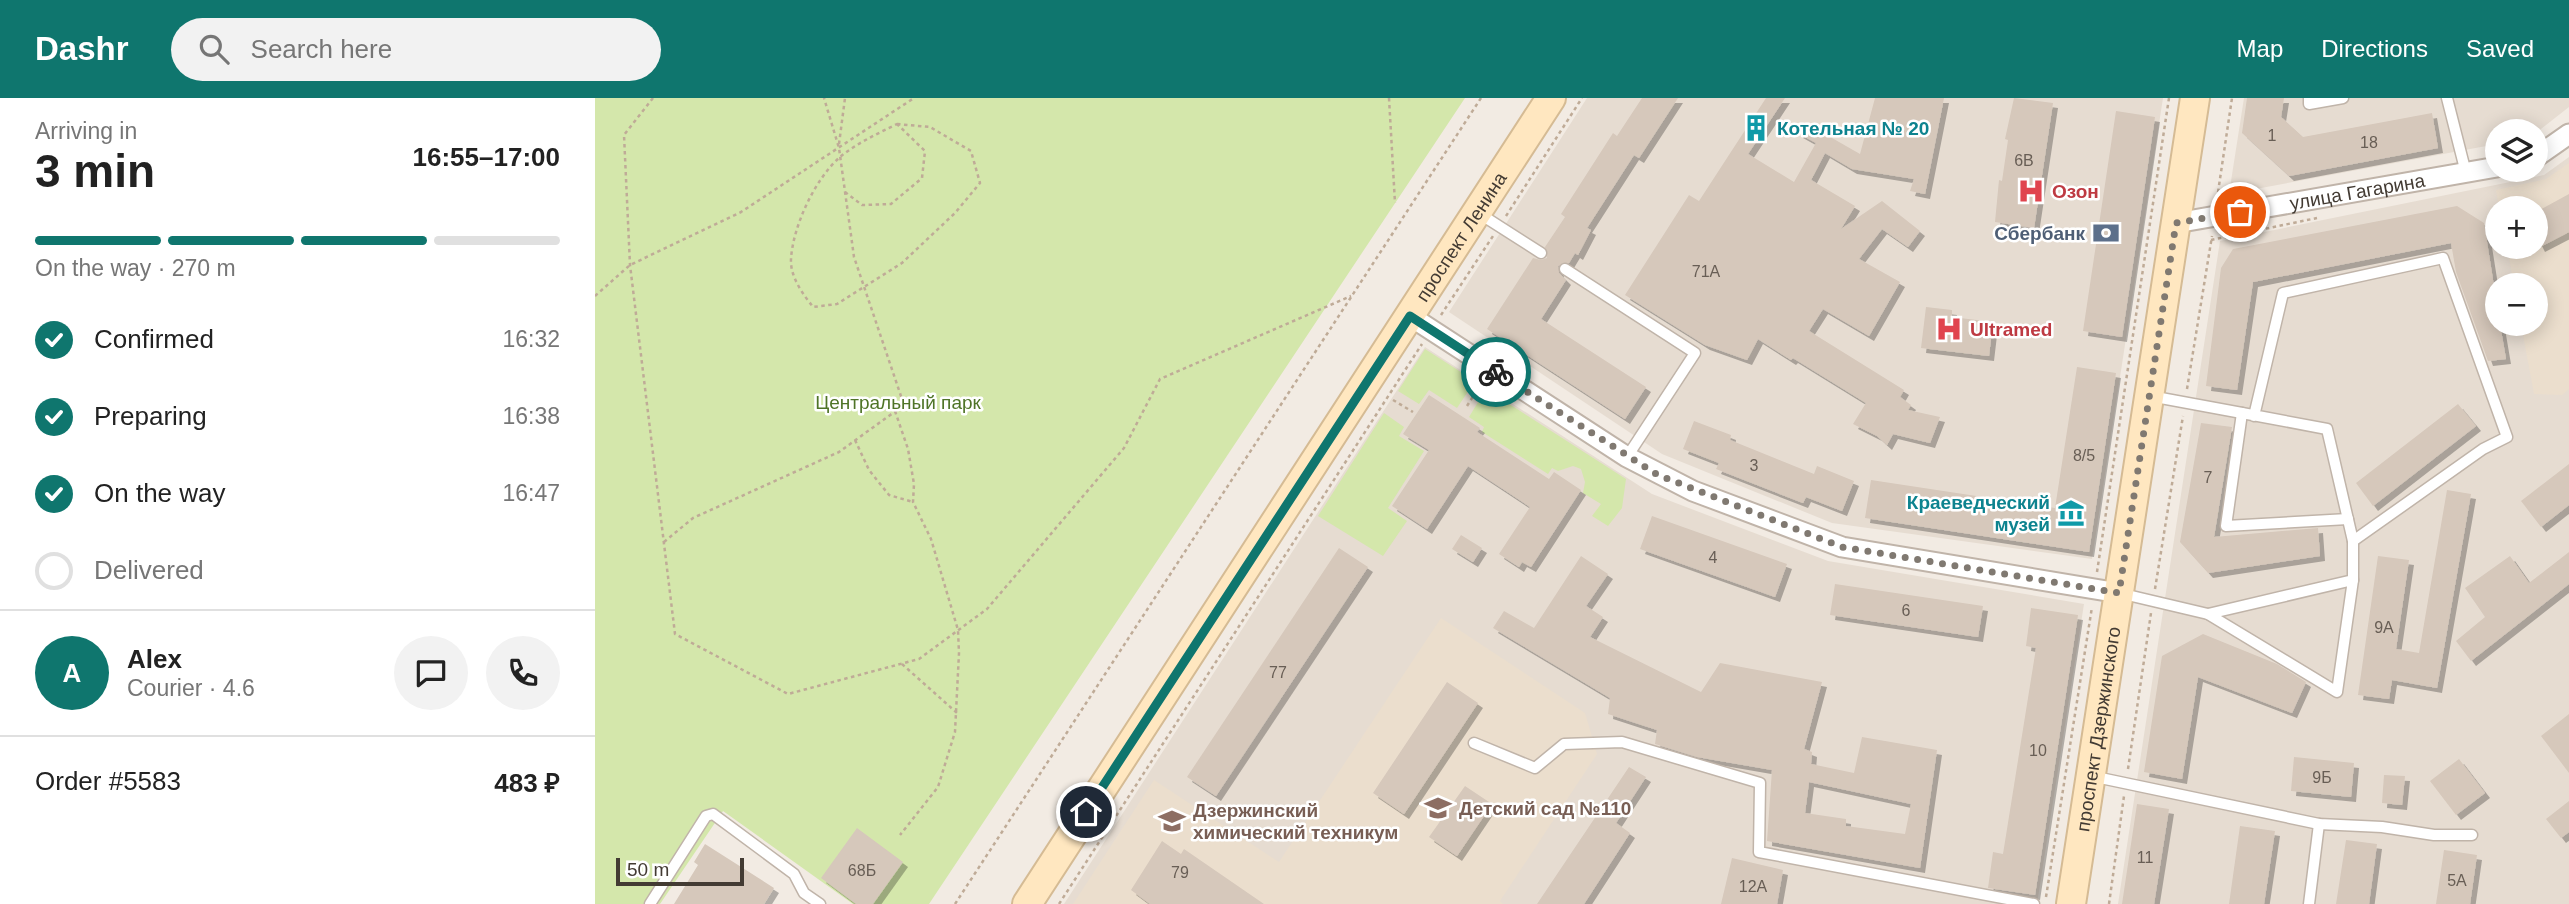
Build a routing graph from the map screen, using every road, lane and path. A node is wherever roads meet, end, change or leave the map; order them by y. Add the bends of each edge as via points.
1 (653, 98) edge
2 (824, 98) edge
3 (845, 98) edge
4 (914, 98) edge
5 (1389, 98) edge
6 (1481, 98) edge
7 (1551, 98) edge
8 (1583, 98) edge
9 (2169, 98) edge
10 (2195, 98) edge
11 (2232, 98) edge
12 (2309, 98) edge
13 (2343, 98) edge
14 (2447, 98) edge
15 (897, 124) junction
16 (2569, 134) edge
17 (839, 148) junction
18 (2548, 149) edge
19 (840, 158) junction
20 (2485, 169) edge
21 (2466, 173) junction
22 (845, 192) junction
23 (1395, 203) dead end
24 (2215, 216) junction
25 (1488, 219) junction
26 (2176, 223) junction
27 (1541, 253) dead end
28 (630, 265) junction
29 (1565, 269) dead end
30 (864, 286) junction
31 (595, 296) edge
32 (1351, 296) junction
33 (1421, 323) junction
34 (1479, 387) dead end
35 (2149, 396) junction
36 (1393, 400) dead end
37 (2185, 403) junction
38 (1467, 405) dead end
39 (895, 411) junction
40 (1413, 412) dead end
41 (2242, 413) junction
42 (2254, 416) junction
43 (855, 440) junction
44 (1627, 457) junction
45 (913, 502) junction
46 (2348, 519) junction
47 (2353, 541) junction
48 (664, 542) junction
49 (2354, 580) junction
50 (2107, 591) junction
51 (2153, 601) junction
52 (2208, 614) junction
53 (958, 630) junction
54 (902, 664) junction
55 (957, 713) junction
56 (1473, 743) dead end
57 (2091, 776) junction
58 (2126, 783) junction
59 (2319, 824) junction
60 (900, 835) dead end
61 (2472, 835) dead end
62 (650, 904) edge
63 (820, 904) edge
64 (955, 904) edge
65 (1027, 904) edge
66 (1059, 904) edge
67 (2034, 904) edge
68 (2045, 904) edge
69 (2071, 904) edge
70 (2109, 904) edge
71 (2309, 904) edge

1 - 28 path via 624,135
2 - 17 path
3 - 17 path
4 - 17 path
5 - 23 path
6 - 32 path
7 - 25 main road, проспект Ленина
8 - 25 path
9 - 50 path
10 - 26 main road, проспект Дзержинского
11 - 24 path
12 - 13 lane via 2309,104
14 - 21 lane
15 - 19 path
15 - 22 path via 925,151 922,178 891,204 862,205
15 - 30 path via 929,127 971,151 980,183 955,214 902,263
16 - 18 street
17 - 19 path
17 - 28 path via 741,212
19 - 22 path
19 - 30 path via 802,217 791,260 798,288 813,307 838,304
20 - 21 street, улица Гагарина
21 - 24 street, улица Гагарина
22 - 30 path via 854,257
24 - 26 street, улица Гагарина
24 - 37 path
25 - 27 lane
25 - 33 main road, проспект Ленина
25 - 33 path
26 - 35 main road, проспект Дзержинского
28 - 31 path
28 - 48 path
29 - 44 lane via 1695,353
30 - 39 path via 904,405
32 - 53 path via 1160,379 1124,448 987,608
32 - 64 path
33 - 44 street
33 - 65 main road, проспект Ленина
33 - 66 path
34 - 38 path
35 - 37 lane
35 - 50 main road, проспект Дзержинского
36 - 40 path
37 - 41 lane
37 - 51 path
39 - 43 path
39 - 45 path via 908,449
41 - 42 lane
41 - 46 lane via 2226,526
42 - 46 lane via 2327,429
42 - 47 lane via 2283,293 2443,258 2507,436
43 - 45 path via 869,470 889,495
43 - 48 path via 839,452 693,518
44 - 50 street via 1693,491 1842,547
45 - 53 path via 931,539
46 - 47 lane
47 - 49 lane
48 - 54 path via 675,634 788,694
49 - 52 lane
49 - 52 lane via 2337,692
50 - 51 lane
50 - 57 main road, проспект Дзержинского
50 - 68 path
51 - 52 lane
51 - 58 path
53 - 54 path via 919,659
53 - 55 path
54 - 55 path
55 - 60 path via 937,787
56 - 67 lane via 1535,768 1564,744 1635,746 1761,783 1759,852
57 - 58 lane
57 - 69 main road, проспект Дзержинского
58 - 59 lane
58 - 70 path
59 - 61 lane
59 - 71 lane
62 - 63 lane via 706,816 713,814 794,874 804,892

